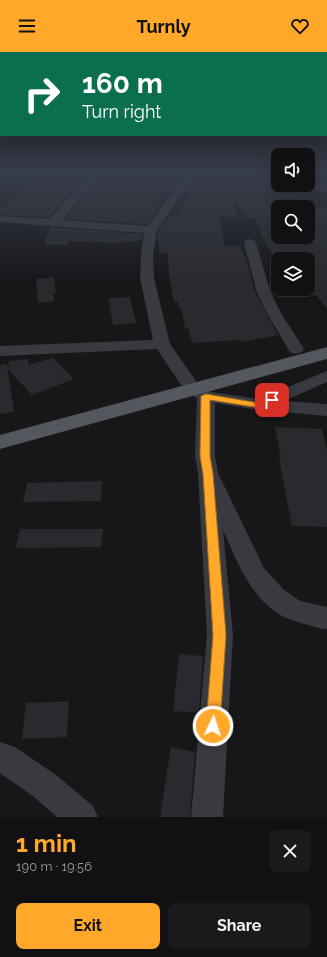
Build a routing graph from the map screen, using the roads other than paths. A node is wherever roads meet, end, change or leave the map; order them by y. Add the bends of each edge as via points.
1 (64, 211) edge
2 (165, 211) edge
3 (0, 219) edge
4 (53, 223) junction
5 (151, 230) junction
6 (250, 243) dead end
7 (327, 341) edge
8 (162, 344) junction
9 (296, 349) junction
10 (0, 351) edge
11 (327, 353) edge
12 (327, 376) edge
13 (196, 389) junction
14 (260, 405) junction
15 (327, 410) edge
16 (0, 429) edge
17 (0, 442) edge
18 (208, 474) junction
19 (327, 618) edge
20 (0, 757) edge
21 (82, 817) edge
22 (207, 817) edge

1 - 4 street
2 - 5 street
3 - 4 street
4 - 5 street
5 - 8 street via 147,254 148,278
6 - 9 street via 264,293
7 - 9 main road
8 - 10 street
8 - 13 street
9 - 13 main road
11 - 13 main road
12 - 14 street
13 - 14 street
13 - 16 main road
13 - 17 main road
13 - 18 street
14 - 15 street
18 - 19 street via 255,574 274,596 292,609
18 - 22 street via 220,635
20 - 21 street via 45,786

